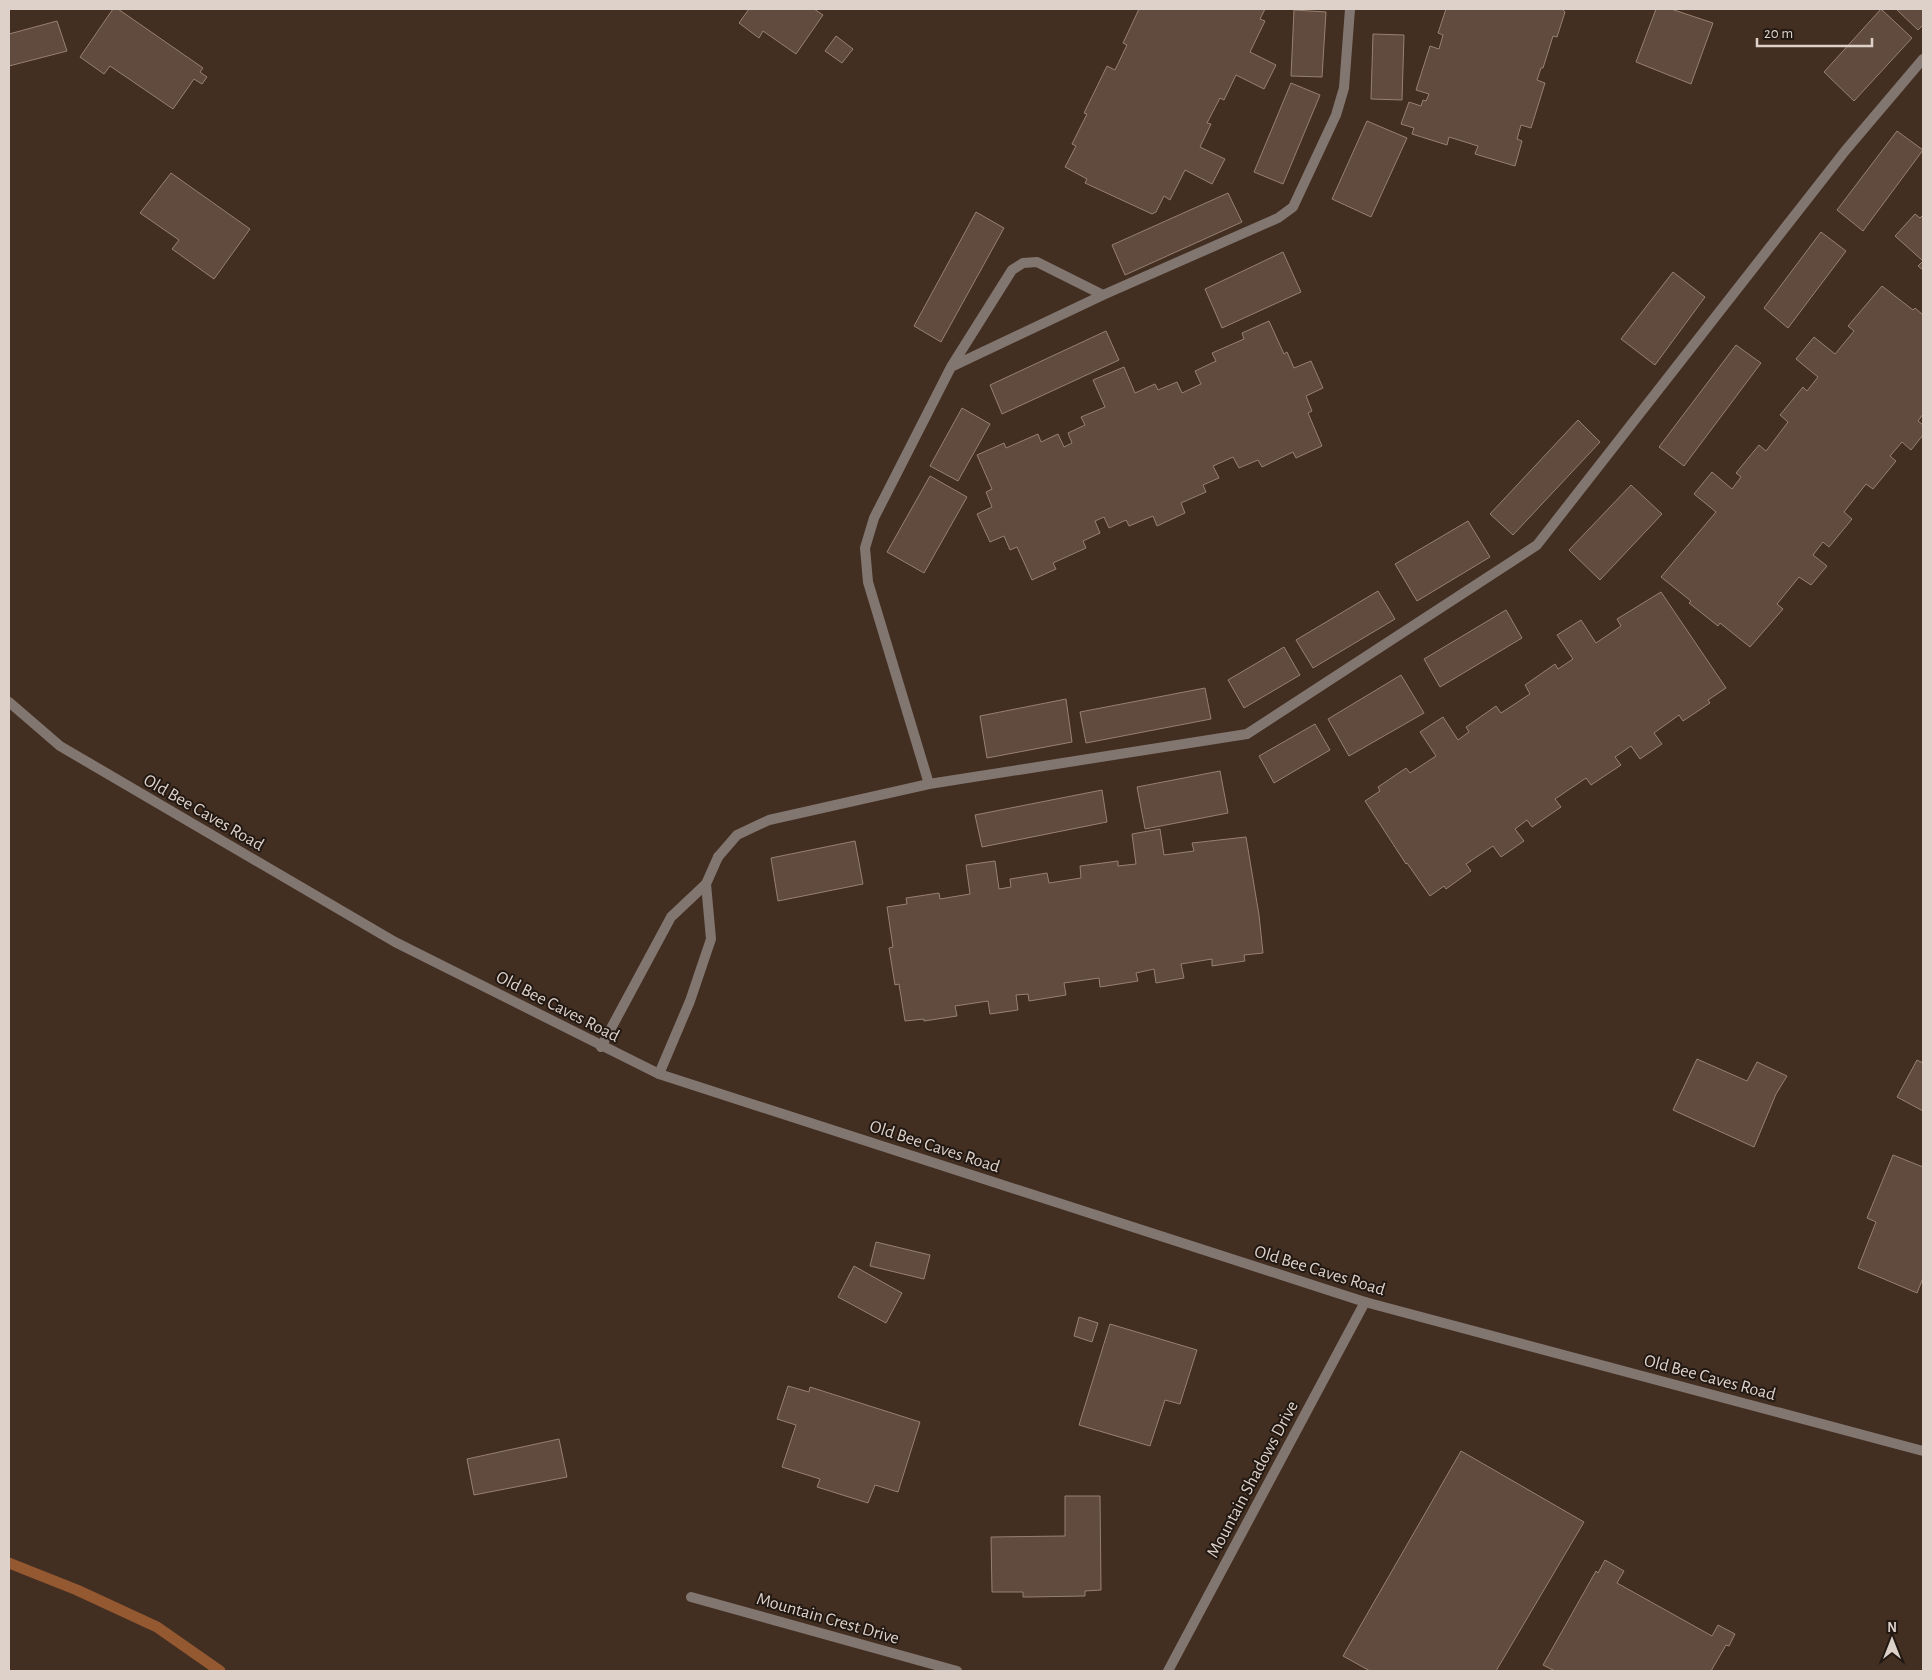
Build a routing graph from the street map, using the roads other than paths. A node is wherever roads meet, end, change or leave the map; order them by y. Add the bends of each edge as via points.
1 (1350, 9) edge
2 (1923, 59) edge
3 (1103, 295) junction
4 (951, 367) junction
5 (9, 702) edge
6 (929, 784) junction
7 (706, 884) junction
8 (602, 1046) junction
9 (659, 1074) junction
10 (1365, 1302) junction
11 (1923, 1451) edge
12 (691, 1597) dead end
13 (956, 1671) edge
14 (1168, 1671) edge

1 - 3 street via 1344,88 1336,115 1292,207 1278,218
2 - 6 street via 1845,150 1537,545 1247,734
3 - 4 street
3 - 4 street via 1037,262 1023,263 1012,270
4 - 6 street via 874,518 865,548 868,582
5 - 8 street, Old Bee Caves Road via 60,746 386,937
6 - 7 street via 769,820 738,835 718,857
7 - 8 street via 670,917
7 - 9 street via 712,939
8 - 9 street, Old Bee Caves Road
9 - 10 street, Old Bee Caves Road
10 - 11 street, Old Bee Caves Road
10 - 14 street, Mountain Shadows Drive
12 - 13 street, Mountain Crest Drive

